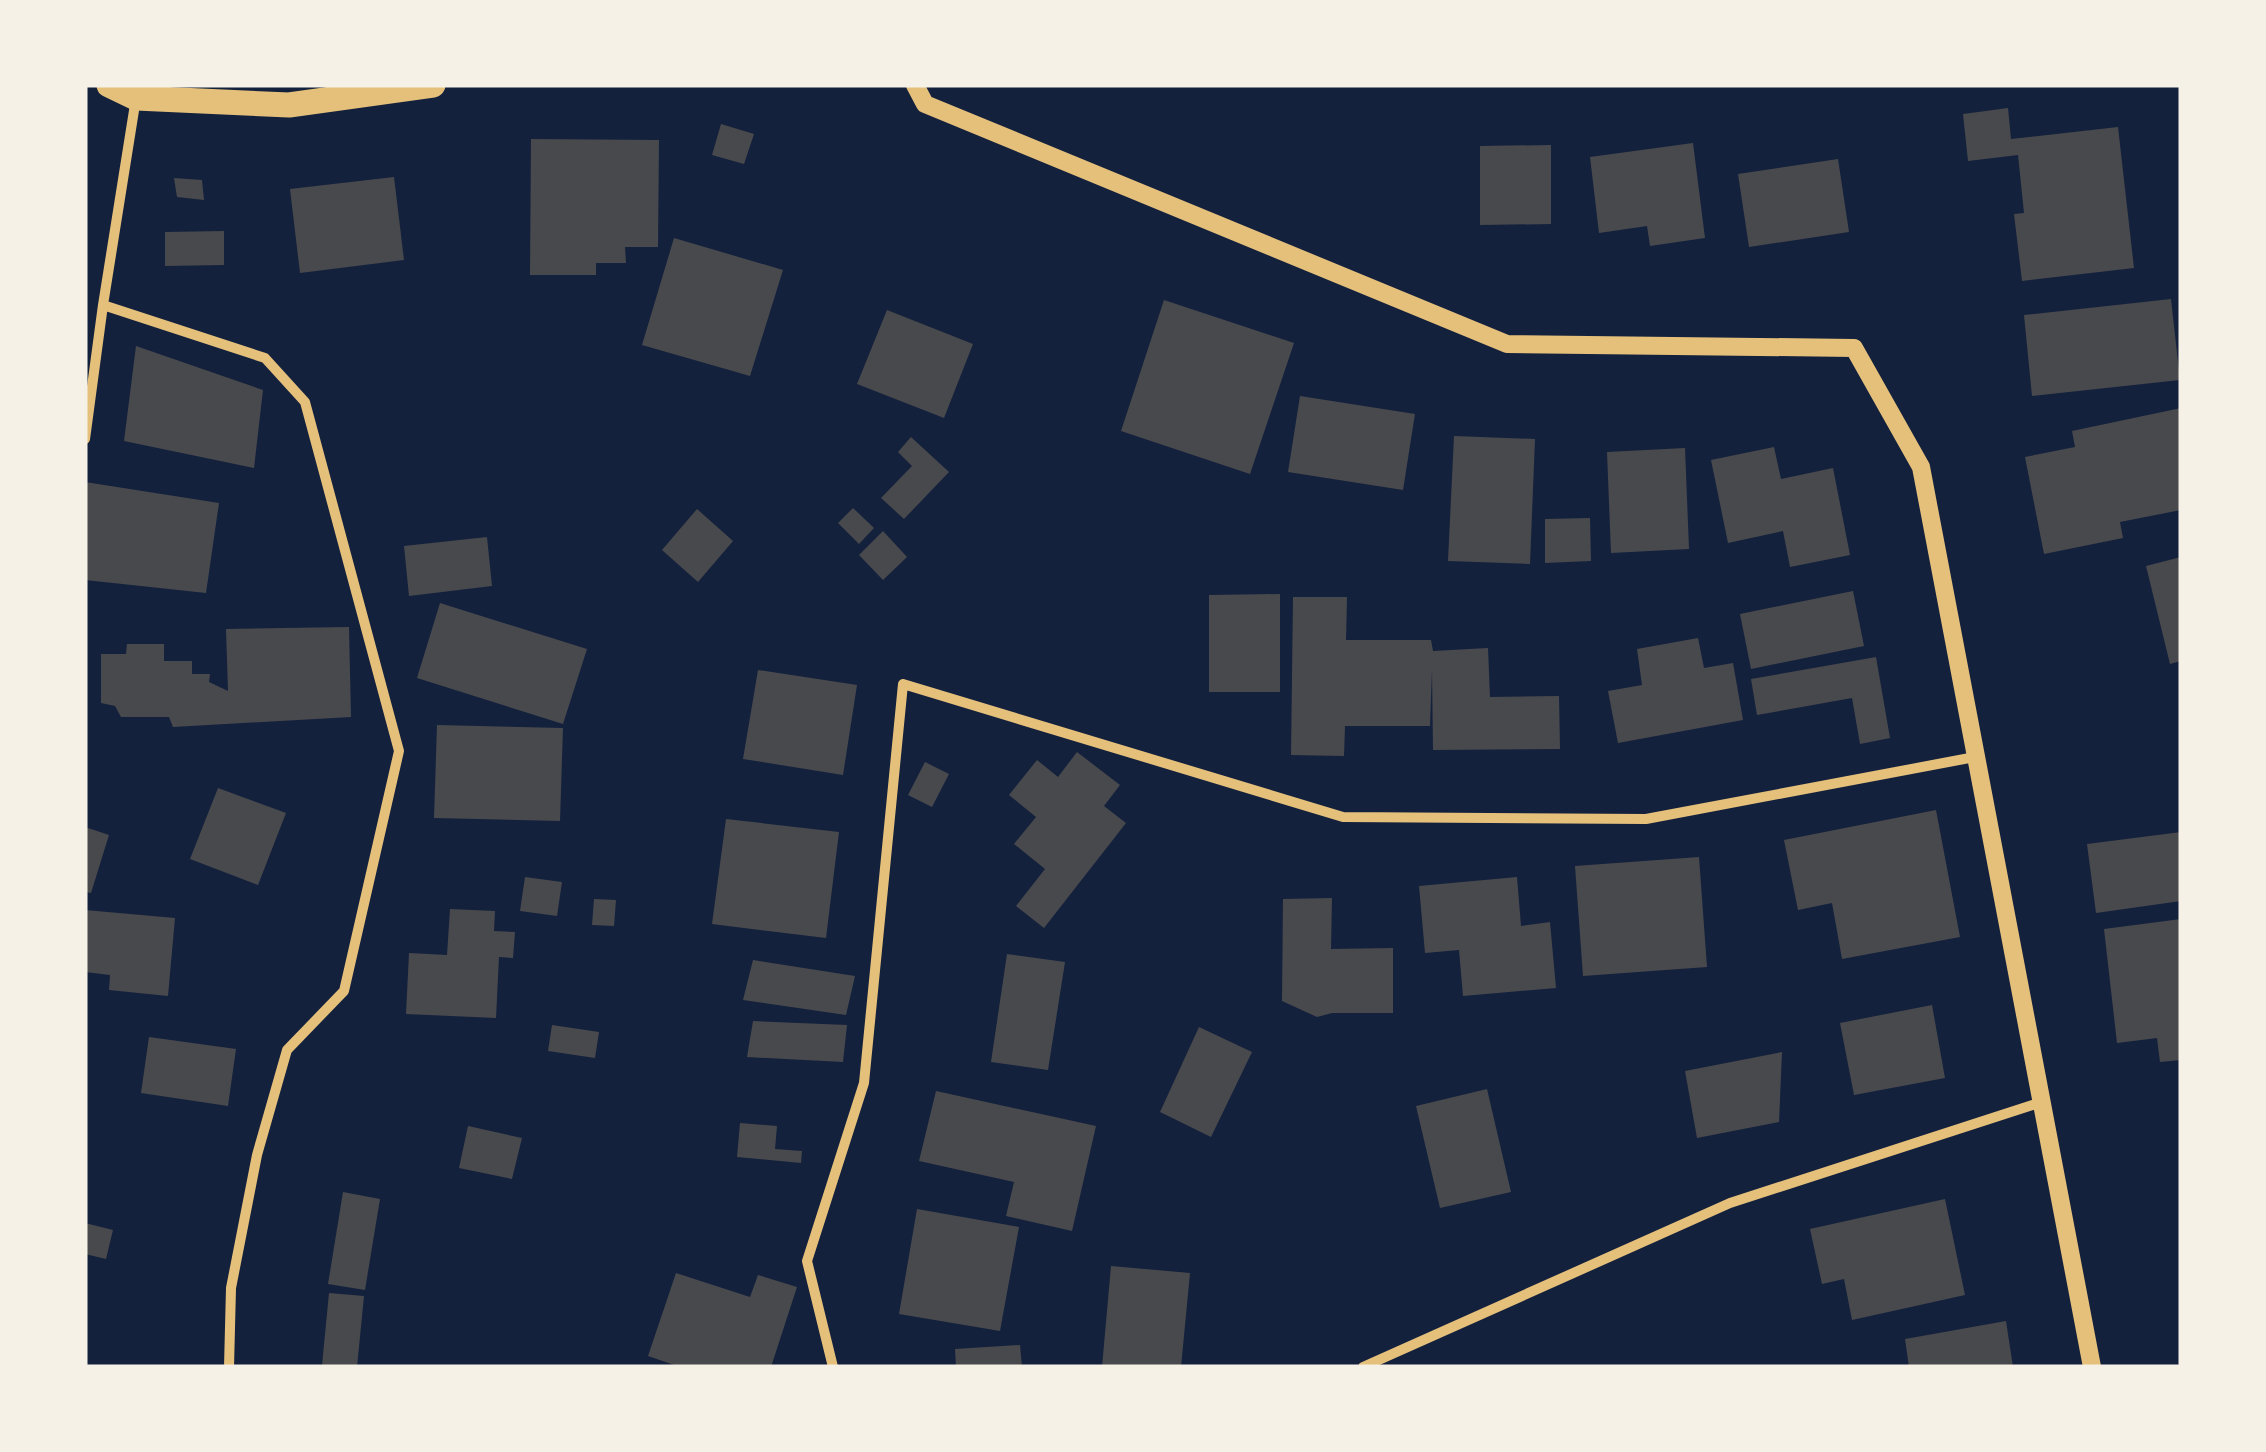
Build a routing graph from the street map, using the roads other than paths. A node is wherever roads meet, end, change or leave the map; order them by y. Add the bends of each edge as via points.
1 (110, 85) edge
2 (433, 85) edge
3 (915, 85) edge
4 (136, 98) junction
5 (103, 305) junction
6 (85, 440) edge
7 (1974, 758) junction
8 (2042, 1102) junction
9 (228, 1367) edge
10 (833, 1367) edge
11 (1363, 1367) edge
12 (2092, 1367) edge

1 - 4 main road
2 - 4 main road via 289,105
3 - 7 street via 925,104 1507,344 1854,348 1921,467
4 - 5 street
5 - 6 street
5 - 9 street via 265,358 305,402 398,752 344,991 287,1050 257,1154 230,1288
7 - 8 street
7 - 10 street via 1646,820 1343,817 903,684 864,1083 807,1261
8 - 11 street via 1730,1203
8 - 12 street

